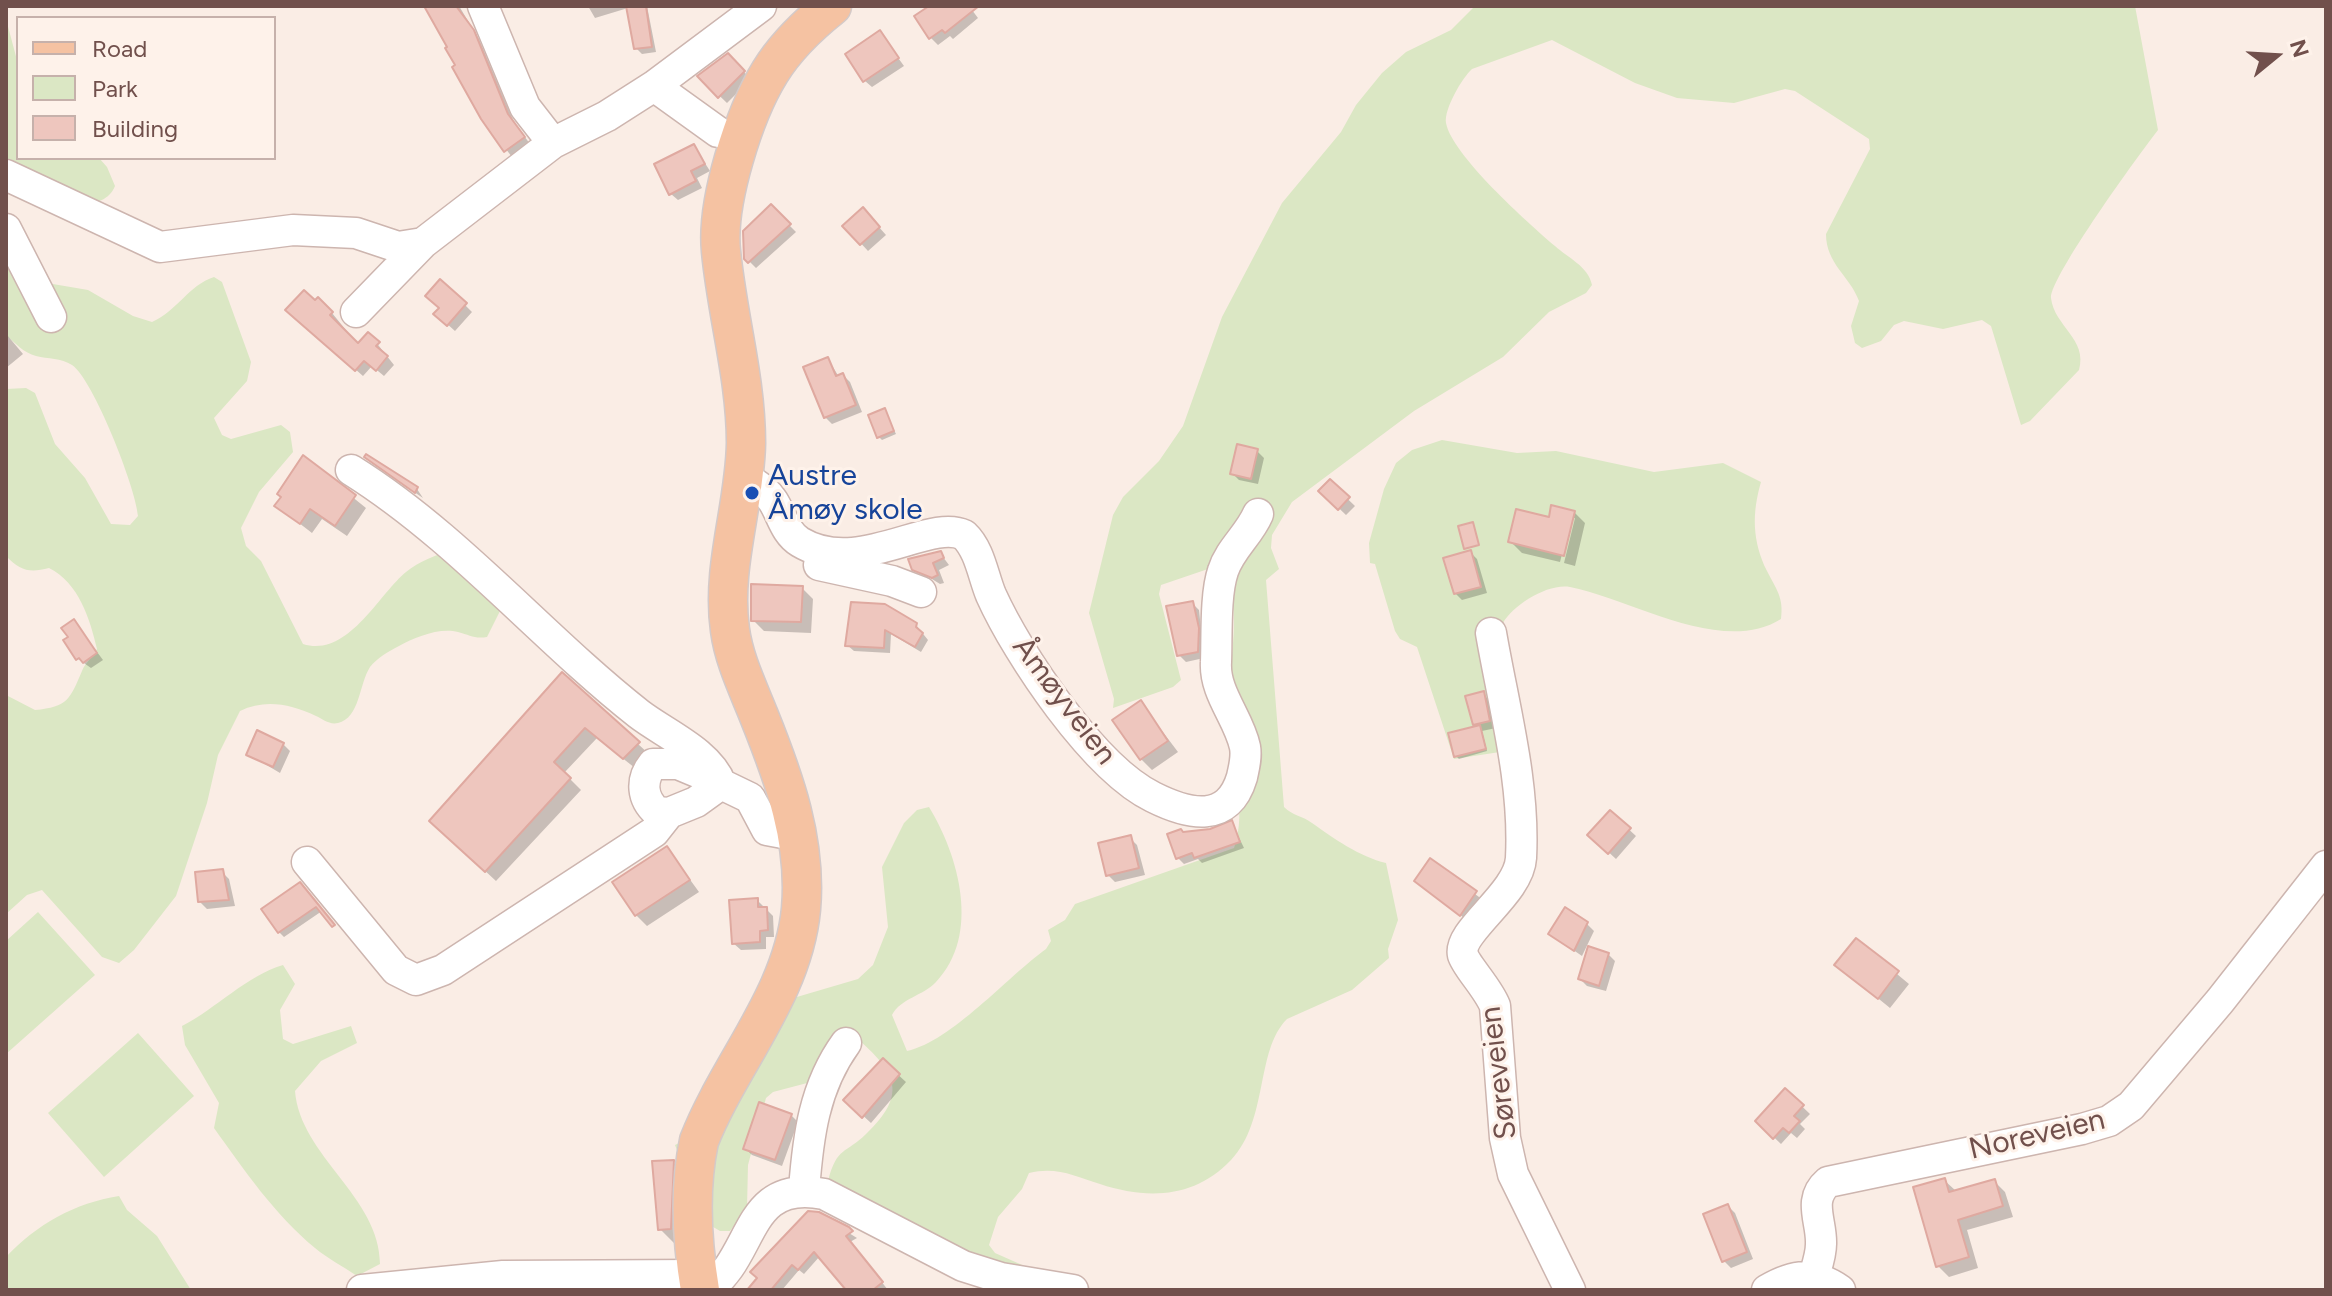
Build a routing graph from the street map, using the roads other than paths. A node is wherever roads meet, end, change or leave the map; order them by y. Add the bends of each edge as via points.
1 (483, 6) edge
2 (761, 6) edge
3 (818, 10) edge
4 (654, 86) junction
5 (718, 132) dead end
6 (553, 143) junction
7 (6, 175) edge
8 (6, 229) edge
9 (423, 243) junction
10 (356, 312) dead end
11 (51, 317) dead end
12 (351, 470) dead end
13 (745, 477) junction
14 (1258, 514) dead end
15 (790, 533) junction
16 (921, 592) dead end
17 (1491, 633) dead end
18 (721, 784) junction
19 (669, 813) junction
20 (799, 836) junction
21 (307, 862) dead end
22 (2326, 866) edge
23 (846, 1043) dead end
24 (804, 1190) junction
25 (1814, 1276) junction
26 (702, 1285) edge
27 (398, 1288) edge
28 (362, 1290) edge
29 (1073, 1290) edge
30 (1570, 1290) edge
31 (1767, 1290) edge
32 (1840, 1290) edge

1 - 6 street via 525,107
2 - 4 street
3 - 13 main road via 759,93 721,213 724,279 744,411
4 - 5 street
4 - 6 street
6 - 9 street
7 - 9 street via 160,247 293,230 356,233 398,247
8 - 11 street
9 - 10 street
12 - 18 street via 421,517 631,708 714,769
13 - 15 street via 773,500
13 - 20 main road via 728,584 730,631
14 - 15 street, Åmøyveien via 1223,572 1216,664 1245,744 1245,766 1231,801 1205,812 1138,789 1084,735 1017,644 964,535 943,530 886,549 852,553 813,547
15 - 16 street via 808,562
17 - 30 street, Søreveien via 1513,749 1521,861 1511,888 1473,931 1462,953 1488,987 1495,1006 1505,1138 1513,1174
18 - 19 street
18 - 19 street via 678,764 653,764 644,781 645,793 657,812
18 - 20 street via 750,798 767,830
19 - 21 street via 654,832 556,897 443,970 416,980 396,970
20 - 26 main road via 801,910 788,965 699,1141 693,1221
22 - 25 street, Noreveien via 2151,1085 2120,1115 2082,1129 1828,1182 1816,1204 1821,1248
23 - 24 street via 829,1070 811,1122
24 - 26 street via 764,1208 721,1280
24 - 29 street via 824,1194 975,1270
25 - 31 street via 1783,1280
25 - 32 street
26 - 27 street via 503,1276
27 - 28 street

